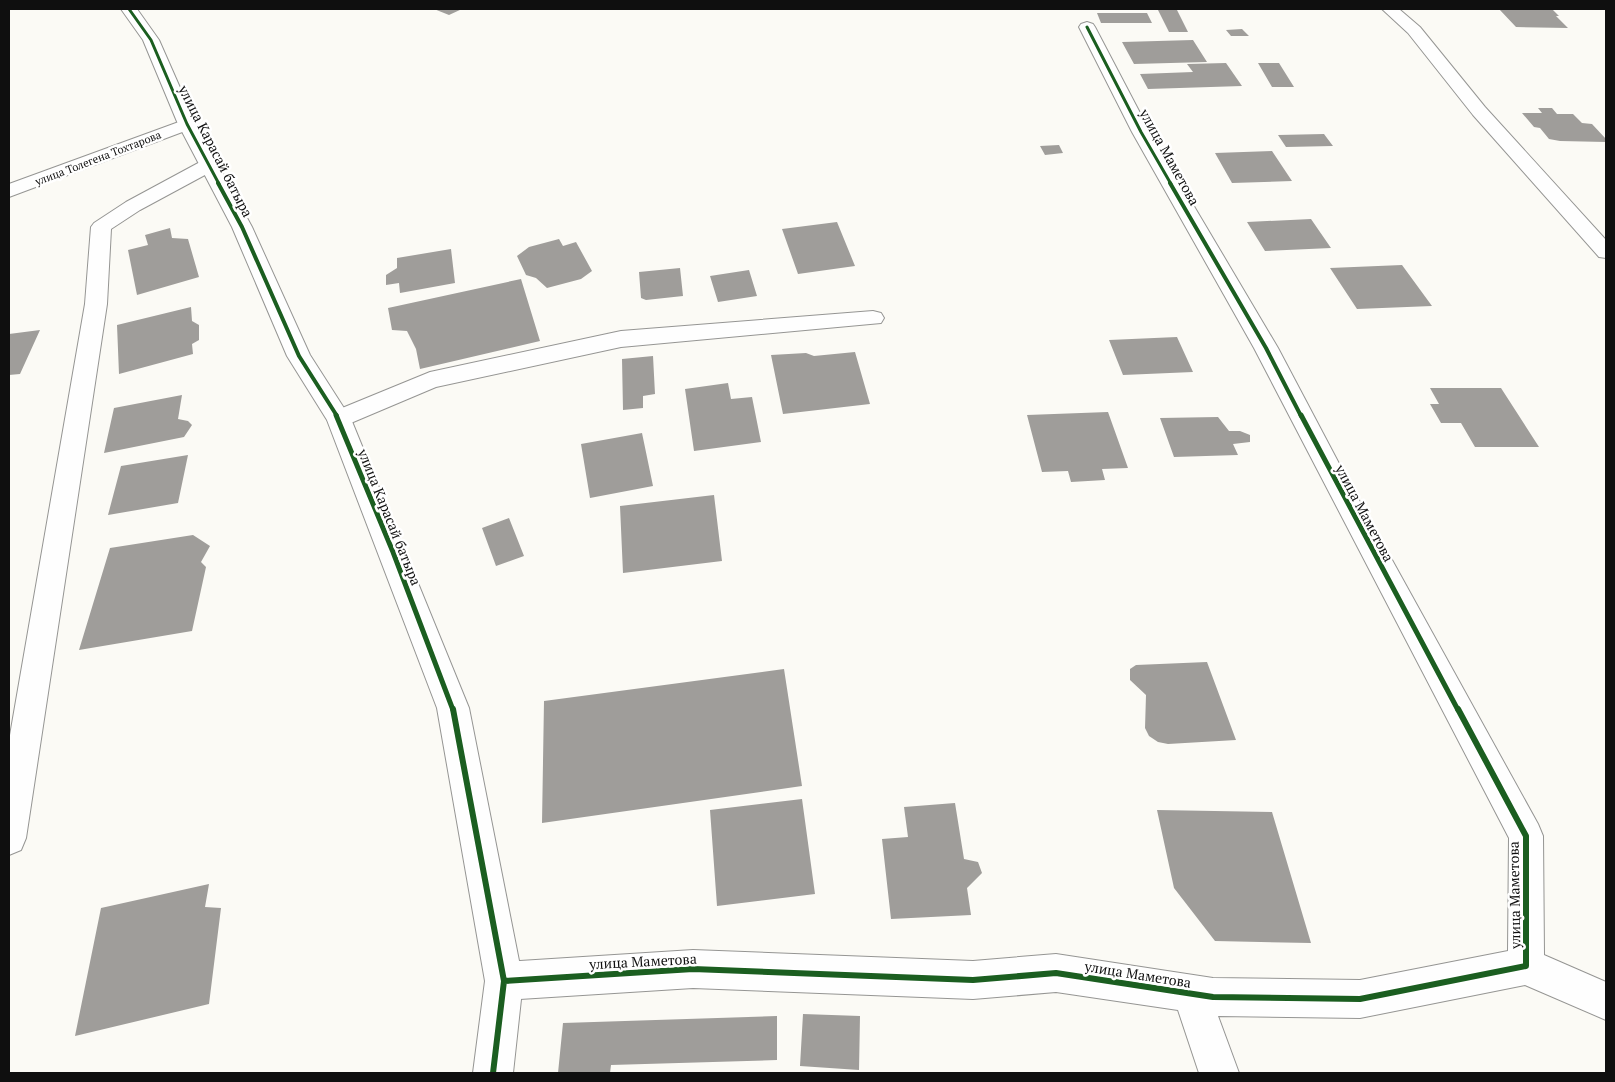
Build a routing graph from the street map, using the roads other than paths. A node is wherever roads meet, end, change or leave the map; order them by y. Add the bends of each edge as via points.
1 (129, 9) edge
2 (1390, 9) edge
3 (1087, 27) dead end
4 (187, 124) junction
5 (209, 166) junction
6 (9, 191) edge
7 (1606, 252) edge
8 (873, 318) dead end
9 (338, 419) junction
10 (9, 838) edge
11 (1526, 966) junction
12 (504, 981) junction
13 (1191, 993) junction
14 (1606, 1001) edge
15 (494, 1073) edge
16 (1219, 1073) edge

1 - 4 street, улица Карасай батыра via 151,40
2 - 7 street via 1414,30 1479,111
3 - 11 street, улица Маметова via 1141,132 1266,348 1526,836
4 - 5 street, улица Карасай батыра
4 - 6 street, улица Толегена Тохтарова
5 - 9 street, улица Карасай батыра via 242,227 298,356
5 - 10 street via 133,206 102,228 96,304
8 - 9 street via 621,339 430,380
9 - 12 street, улица Карасай батыра via 453,708
11 - 13 street, улица Маметова via 1360,999 1213,997
11 - 14 street
12 - 13 street, улица Маметова via 693,969 973,980 1056,973
12 - 15 street, улица Карасай батыра
13 - 16 street

